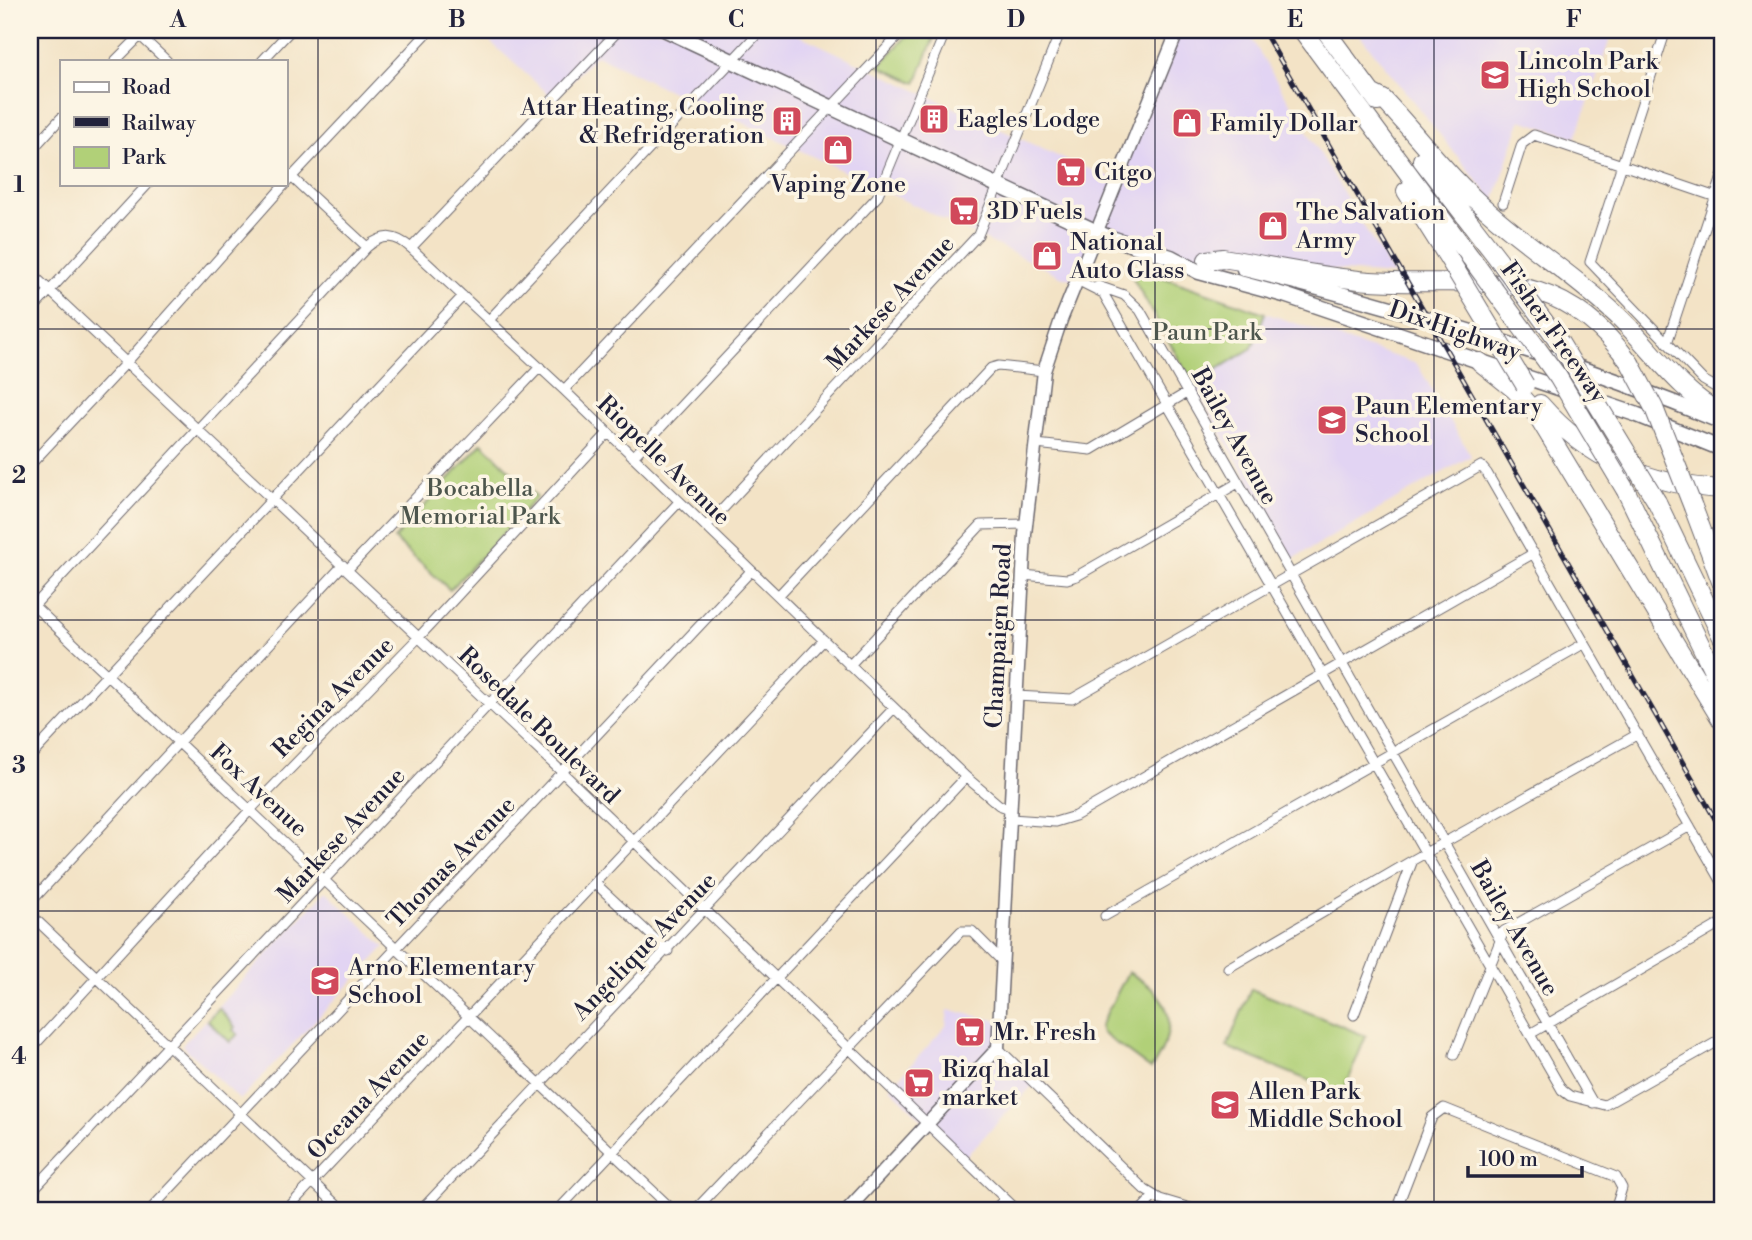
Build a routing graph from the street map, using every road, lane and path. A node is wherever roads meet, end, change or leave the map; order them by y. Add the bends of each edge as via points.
1 (291, 30) edge
2 (430, 30) edge
3 (619, 30) edge
4 (666, 30) edge
5 (761, 30) edge
6 (904, 30) edge
7 (946, 30) edge
8 (1061, 30) edge
9 (1178, 30) edge
10 (1302, 30) edge
11 (1325, 30) edge
12 (1666, 30) edge
13 (140, 32) edge
14 (116, 60) edge
15 (166, 60) edge
16 (263, 60) edge
17 (733, 62) junction
18 (1371, 93) junction
19 (1351, 98) junction
20 (831, 107) junction
21 (60, 119) edge
22 (901, 141) junction
23 (30, 152) edge
24 (1621, 165) junction
25 (1722, 177) edge
26 (287, 179) edge
27 (146, 186) edge
28 (281, 186) edge
29 (998, 188) junction
30 (1719, 198) edge
31 (1503, 203) dead end
32 (1097, 233) junction
33 (367, 247) junction
34 (411, 248) junction
35 (1171, 257) junction
36 (1207, 260) junction
37 (30, 272) edge
38 (1077, 280) junction
39 (49, 290) junction
40 (463, 296) junction
41 (30, 312) edge
42 (489, 320) junction
43 (1667, 343) junction
44 (1480, 362) junction
45 (126, 363) junction
46 (540, 367) junction
47 (1044, 371) junction
48 (564, 390) junction
49 (1188, 391) junction
50 (1722, 391) edge
51 (1169, 405) junction
52 (1722, 414) edge
53 (1722, 422) edge
54 (197, 428) junction
55 (608, 433) junction
56 (1036, 444) junction
57 (1722, 449) edge
58 (633, 457) junction
59 (30, 465) edge
60 (1238, 483) junction
61 (1722, 489) edge
62 (1220, 494) junction
63 (272, 499) junction
64 (679, 502) junction
65 (1026, 524) junction
66 (706, 527) junction
67 (1534, 554) junction
68 (346, 567) junction
69 (751, 571) junction
70 (1290, 574) junction
71 (1023, 575) junction
72 (1272, 584) junction
73 (1722, 584) edge
74 (778, 596) junction
75 (31, 606) edge
76 (419, 637) junction
77 (1722, 637) edge
78 (824, 640) junction
79 (1585, 643) junction
80 (1341, 664) junction
81 (849, 666) junction
82 (107, 674) junction
83 (1323, 674) junction
84 (1722, 689) edge
85 (1016, 696) junction
86 (491, 705) junction
87 (894, 708) junction
88 (1722, 720) edge
89 (1638, 734) junction
90 (181, 743) junction
91 (1392, 751) junction
92 (30, 757) edge
93 (1374, 762) junction
94 (563, 773) junction
95 (966, 777) junction
96 (251, 808) junction
97 (1010, 814) junction
98 (1690, 826) junction
99 (634, 842) junction
100 (1446, 845) junction
101 (1427, 854) junction
102 (1413, 860) junction
103 (326, 879) junction
104 (1722, 882) edge
105 (595, 883) junction
106 (30, 903) edge
107 (705, 911) junction
108 (30, 914) edge
109 (1105, 916) dead end
110 (1722, 923) edge
111 (1498, 939) junction
112 (397, 947) junction
113 (668, 951) junction
114 (1003, 962) junction
115 (1489, 965) junction
116 (1228, 968) dead end
117 (97, 979) junction
118 (777, 980) junction
119 (469, 1015) junction
120 (1354, 1015) dead end
121 (1548, 1023) junction
122 (1530, 1034) junction
123 (1722, 1039) edge
124 (169, 1045) junction
125 (848, 1048) junction
126 (999, 1048) junction
127 (30, 1049) edge
128 (1454, 1055) dead end
129 (539, 1083) junction
130 (1593, 1103) junction
131 (241, 1113) junction
132 (927, 1123) junction
133 (612, 1153) junction
134 (313, 1182) junction
135 (30, 1193) edge
136 (1154, 1196) junction
137 (1005, 1199) junction
138 (1722, 1201) edge
139 (150, 1210) edge
140 (286, 1210) edge
141 (342, 1210) edge
142 (421, 1210) edge
143 (558, 1210) edge
144 (673, 1210) edge
145 (695, 1210) edge
146 (847, 1210) edge
147 (994, 1210) edge
148 (1017, 1210) edge
149 (1141, 1210) edge
150 (1197, 1210) edge
151 (1396, 1210) edge
152 (1615, 1210) edge
153 (1719, 1210) edge

1 - 16 street
2 - 26 street
3 - 34 street
4 - 17 main road, Dix Highway
5 - 17 street
6 - 20 street
7 - 22 street
8 - 29 street, Markese Avenue
9 - 32 street, Champaign Road
10 - 19 highway, Fisher Freeway
11 - 18 highway, Fisher Freeway
12 - 24 street
13 - 14 street
13 - 15 street
17 - 20 main road, Dix Highway
17 - 42 street
18 - 52 highway via 1383,99 1474,199 1623,321 1684,389
18 - 77 highway, Fisher Freeway, bridge via 1560,343 1657,502
19 - 61 highway, bridge via 1357,116 1525,384 1561,428 1598,456 1632,473 1667,484
19 - 84 highway, Fisher Freeway, bridge via 1558,377 1626,491
20 - 22 main road, Dix Highway
20 - 48 street
21 - 23 street
22 - 29 main road, Dix Highway
22 - 58 street via 877,197
24 - 30 street
24 - 31 street via 1539,136 1530,137 1522,144
24 - 43 street via 1590,262
25 - 30 street
26 - 33 street
27 - 39 street
28 - 45 street
29 - 32 main road, Dix Highway
29 - 66 street, Markese Avenue via 974,242
30 - 43 street
32 - 35 main road, Dix Highway
32 - 38 street, Champaign Road
33 - 34 street, Riopelle Avenue via 391,236
33 - 54 street
34 - 40 street, Riopelle Avenue
35 - 36 main road, Dix Highway
35 - 44 main road, Dix Highway via 1199,272 1284,295
36 - 53 main road, Dix Highway via 1432,318 1631,384
36 - 73 highway, bridge via 1223,258 1348,279 1471,280 1531,289 1581,313 1630,363 1654,408
37 - 39 street, Rosedale Boulevard
38 - 47 street, Champaign Road
38 - 49 street, Bailey Avenue via 1111,289 1135,302
38 - 51 street, Bailey Avenue via 1103,293
39 - 41 street
39 - 45 street, Rosedale Boulevard
40 - 42 street, Riopelle Avenue
40 - 63 street
42 - 46 street, Riopelle Avenue
43 - 50 street via 1703,380
44 - 57 main road, Dix Highway via 1635,414
44 - 88 highway via 1537,415
45 - 54 street, Rosedale Boulevard
45 - 59 street
46 - 48 street, Riopelle Avenue
46 - 68 street
47 - 56 street, Champaign Road
47 - 74 street via 992,368
48 - 55 street, Riopelle Avenue
49 - 51 street
49 - 60 street, Bailey Avenue
51 - 56 street via 1091,450
51 - 62 street, Bailey Avenue
54 - 63 street, Rosedale Boulevard
54 - 75 street
55 - 58 street, Riopelle Avenue
55 - 76 street, Regina Avenue
56 - 65 street, Champaign Road
58 - 64 street, Riopelle Avenue
60 - 62 street
60 - 70 street, Bailey Avenue
62 - 71 street via 1077,576
62 - 72 street, Bailey Avenue
63 - 68 street, Rosedale Boulevard
63 - 82 street
64 - 66 street, Riopelle Avenue
64 - 86 street, Markese Avenue
65 - 71 street, Champaign Road
65 - 81 street via 981,525
66 - 69 street, Riopelle Avenue
67 - 70 street via 1480,466
67 - 79 street
67 - 80 street
68 - 76 street, Rosedale Boulevard
68 - 90 street
69 - 74 street, Riopelle Avenue
69 - 94 street, Thomas Avenue
70 - 72 street
70 - 80 street, Bailey Avenue
71 - 85 street, Champaign Road
72 - 83 street, Bailey Avenue
72 - 85 street via 1072,699
74 - 78 street, Riopelle Avenue
75 - 82 street, Fox Avenue
76 - 86 street, Rosedale Boulevard
76 - 96 street, Regina Avenue
78 - 81 street, Riopelle Avenue
78 - 99 street, Oceana Avenue
79 - 89 street
79 - 91 street
80 - 83 street
80 - 91 street, Bailey Avenue
81 - 87 street, Riopelle Avenue
82 - 90 street, Fox Avenue
82 - 92 street
83 - 93 street, Bailey Avenue
83 - 97 street via 1075,816 1055,822
85 - 97 street, Champaign Road
86 - 94 street, Rosedale Boulevard
86 - 103 street, Markese Avenue
87 - 95 street, Riopelle Avenue
87 - 107 street, Angelique Avenue
89 - 98 street
89 - 100 street
90 - 96 street, Fox Avenue
90 - 106 street
91 - 93 street
91 - 100 street, Bailey Avenue
93 - 101 street, Bailey Avenue
93 - 109 street
94 - 99 street, Rosedale Boulevard
94 - 112 street, Thomas Avenue
95 - 97 street, Riopelle Avenue
95 - 118 street
96 - 103 street, Fox Avenue
96 - 117 street, Regina Avenue
97 - 114 street, Champaign Road
98 - 104 street
98 - 111 street via 1504,931
99 - 105 street, Oceana Avenue
99 - 107 street, Rosedale Boulevard
100 - 101 street
100 - 111 street, Bailey Avenue
101 - 102 street
101 - 115 street, Bailey Avenue
102 - 116 street
102 - 120 street
103 - 112 street, Fox Avenue
103 - 124 street, Markese Avenue
105 - 113 street
105 - 119 street, Oceana Avenue
107 - 113 street, Angelique Avenue
107 - 118 street, Rosedale Boulevard
108 - 117 street
110 - 121 street
111 - 115 street
111 - 121 street, Bailey Avenue
112 - 119 street, Fox Avenue
112 - 131 street, Thomas Avenue
113 - 129 street, Angelique Avenue
114 - 125 street via 972,931 961,931
114 - 126 street, Champaign Road
115 - 122 street, Bailey Avenue
115 - 128 street
117 - 124 street
117 - 127 street, Regina Avenue
118 - 125 street, Rosedale Boulevard
118 - 133 street
119 - 129 street, Fox Avenue
119 - 134 street, Oceana Avenue
121 - 122 street
121 - 130 street, Bailey Avenue
122 - 130 street, Bailey Avenue via 1562,1090
123 - 130 street via 1608,1103
124 - 131 street
124 - 135 street, Markese Avenue
125 - 132 street, Rosedale Boulevard
125 - 145 street
126 - 132 street
126 - 136 street
129 - 133 street, Fox Avenue
129 - 142 street, Angelique Avenue
131 - 134 street
131 - 139 street, Thomas Avenue
132 - 137 street, Rosedale Boulevard
132 - 146 street
133 - 143 street
133 - 144 street, Fox Avenue
134 - 140 street, Oceana Avenue
134 - 141 street
136 - 149 street
136 - 150 street
137 - 147 street
137 - 148 street, Rosedale Boulevard
138 - 153 street
151 - 152 street via 1432,1117 1439,1110 1450,1109 1612,1175 1620,1183 1621,1194

